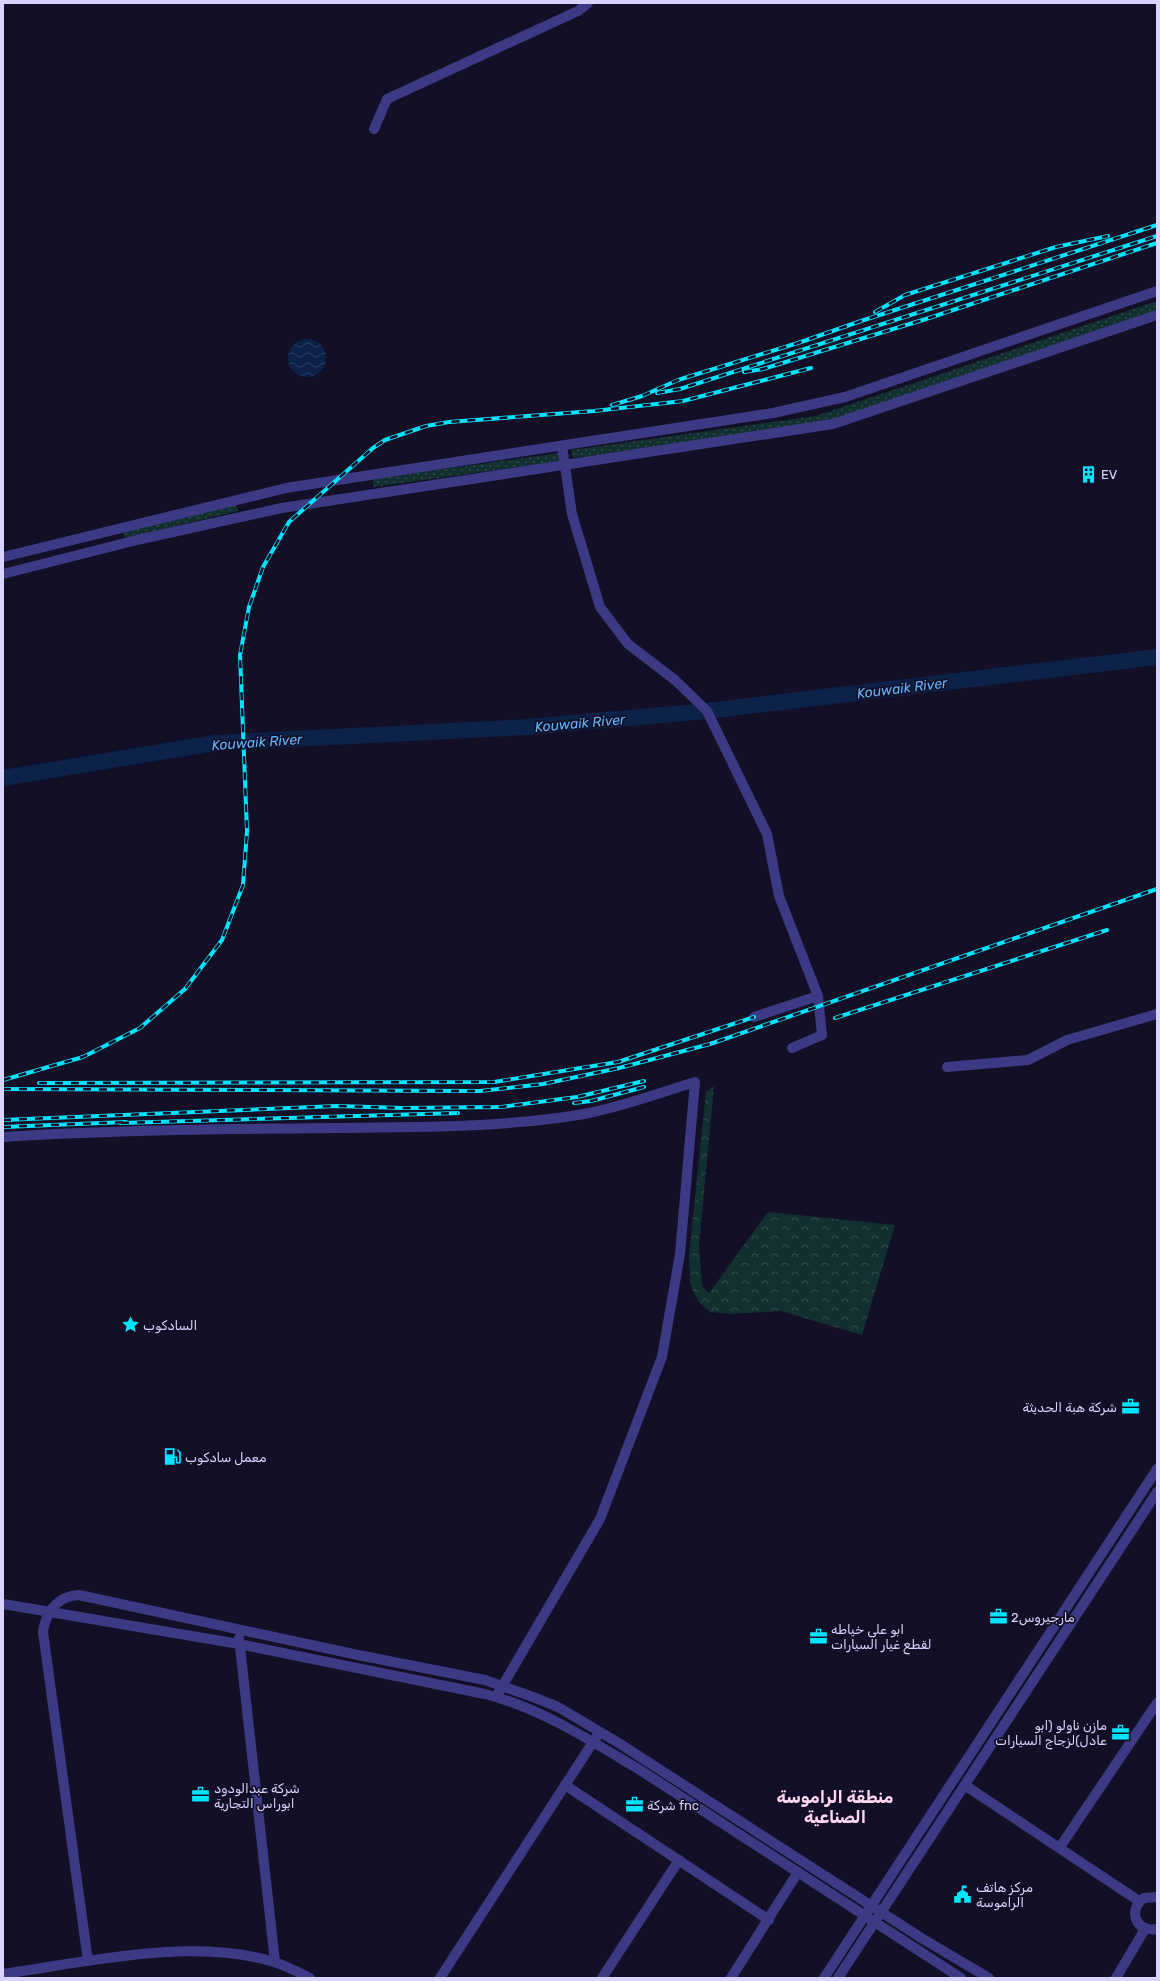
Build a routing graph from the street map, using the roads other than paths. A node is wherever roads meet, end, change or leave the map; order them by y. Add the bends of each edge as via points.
1 (588, 3) edge
2 (374, 129) dead end
3 (1157, 291) edge
4 (1157, 315) edge
5 (562, 446) junction
6 (565, 465) junction
7 (3, 557) edge
8 (3, 574) edge
9 (818, 996) junction
10 (1157, 1014) edge
11 (754, 1017) dead end
12 (792, 1048) dead end
13 (947, 1067) dead end
14 (3, 1137) edge
15 (1157, 1469) edge
16 (1157, 1492) edge
17 (3, 1604) edge
18 (51, 1611) junction
19 (238, 1630) junction
20 (239, 1644) junction
21 (358, 1655) junction
22 (355, 1668) junction
23 (502, 1685) junction
24 (496, 1696) junction
25 (1157, 1703) edge
26 (600, 1732) junction
27 (593, 1742) junction
28 (565, 1785) junction
29 (966, 1786) junction
30 (1060, 1848) junction
31 (679, 1860) junction
32 (798, 1872) junction
33 (1157, 1897) edge
34 (1139, 1901) junction
35 (870, 1906) junction
36 (882, 1912) junction
37 (864, 1915) junction
38 (769, 1920) junction
39 (875, 1922) junction
40 (1145, 1929) junction
41 (1157, 1929) edge
42 (88, 1961) junction
43 (275, 1962) junction
44 (3, 1974) edge
45 (310, 1978) edge
46 (440, 1978) edge
47 (602, 1978) edge
48 (731, 1978) edge
49 (824, 1978) edge
50 (838, 1978) edge
51 (962, 1978) edge
52 (989, 1978) edge
53 (1116, 1978) edge

1 - 2 street via 578,11 387,99
3 - 5 street via 845,397 773,414
4 - 6 street via 833,424
5 - 6 street
5 - 7 street via 286,488
6 - 8 street via 282,508 137,540
6 - 9 street via 572,514 600,607 628,644 675,680 707,711 767,834 779,896
9 - 11 street
9 - 12 street via 822,1035
10 - 13 street via 1067,1040 1028,1060
14 - 23 street via 155,1130 529,1122 586,1113 695,1082 680,1254 662,1357 600,1519
15 - 35 street
16 - 29 street
17 - 18 street
18 - 19 street via 63,1598 79,1595
18 - 20 street
18 - 42 street via 44,1624 44,1642
19 - 20 street
19 - 21 street
20 - 22 street
20 - 43 street
21 - 22 street
21 - 23 street
22 - 24 street
23 - 24 street
23 - 26 street via 558,1707
24 - 27 street via 541,1714
25 - 30 street
26 - 27 street
26 - 35 street
27 - 28 street
27 - 32 street
28 - 31 street
28 - 46 street
29 - 30 street
29 - 36 street
30 - 34 street
31 - 38 street
31 - 47 street
32 - 37 street
32 - 38 street
33 - 34 street via 1149,1896
34 - 40 street via 1134,1911 1135,1916 1137,1922
35 - 36 street
35 - 37 street
36 - 39 street
36 - 52 street
37 - 39 street
37 - 49 street
38 - 48 street
39 - 50 street
39 - 51 street
40 - 41 street
40 - 53 street
42 - 43 street via 160,1952 220,1951
42 - 44 street
43 - 45 street

